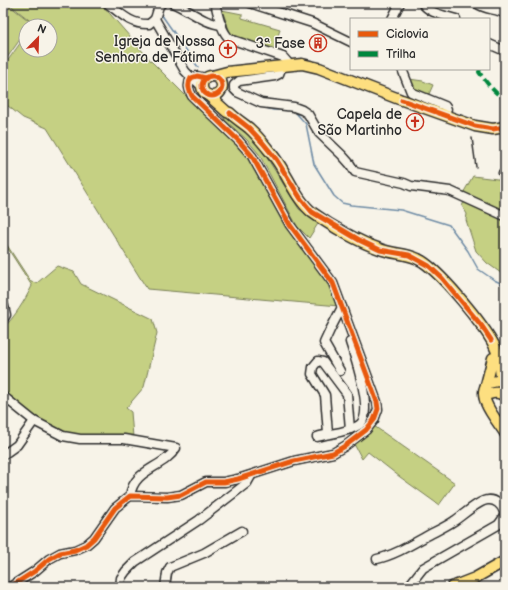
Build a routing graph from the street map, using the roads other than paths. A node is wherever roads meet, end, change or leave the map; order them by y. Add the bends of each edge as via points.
1 (107, 3) edge
2 (162, 3) edge
3 (172, 3) edge
4 (215, 3) edge
5 (250, 3) edge
6 (400, 3) edge
7 (422, 3) edge
8 (476, 3) edge
9 (431, 6) edge
10 (505, 14) edge
11 (392, 18) edge
12 (454, 18) edge
13 (155, 19) junction
14 (222, 25) junction
15 (350, 41) edge
16 (493, 46) edge
17 (505, 51) edge
18 (286, 66) junction
19 (402, 70) edge
20 (238, 72) junction
21 (191, 78) junction
22 (207, 84) junction
23 (220, 91) junction
24 (230, 113) junction
25 (446, 115) junction
26 (504, 130) edge
27 (505, 216) edge
28 (3, 302) edge
29 (343, 309) junction
30 (3, 320) edge
31 (491, 340) junction
32 (493, 358) junction
33 (340, 372) dead end
34 (501, 378) junction
35 (505, 391) edge
36 (487, 394) junction
37 (3, 396) edge
38 (505, 396) edge
39 (34, 421) junction
40 (350, 429) junction
41 (505, 433) edge
42 (328, 434) junction
43 (317, 437) dead end
44 (3, 455) edge
45 (251, 476) junction
46 (128, 495) junction
47 (242, 531) dead end
48 (377, 559) dead end
49 (505, 561) edge
50 (10, 587) edge
51 (120, 587) edge
52 (165, 587) edge
53 (408, 587) edge
54 (452, 587) edge

1 - 13 street via 134,22 149,24
2 - 13 street
3 - 14 street via 210,23
4 - 14 street
5 - 15 street via 326,29
6 - 11 street
7 - 9 street
8 - 10 street
9 - 12 street
13 - 21 street
14 - 18 street via 230,39 283,58
16 - 17 street
18 - 20 main road
18 - 25 main road via 302,64 319,68
18 - 27 street via 275,76 239,81 234,85 234,90 261,103 294,108 308,114 319,134 342,155 355,172 411,186 450,191
19 - 25 street via 411,92 446,106
20 - 22 main road via 227,72
20 - 23 main road via 227,80
21 - 22 street via 197,76
21 - 29 street via 189,89 192,96 252,156 290,225 333,283
22 - 23 main road via 214,96
22 - 23 main road via 220,81
22 - 24 main road
23 - 24 main road
24 - 31 main road via 263,143 276,159 300,199 312,212 380,250 409,255 429,266 442,278
25 - 26 main road via 475,126
28 - 30 street via 6,315
29 - 33 street via 324,343
29 - 40 street via 366,410 360,425
29 - 45 street via 377,402 378,409 374,420 366,430 333,453 294,460
31 - 32 main road
31 - 34 main road via 496,350
32 - 34 main road
32 - 36 main road
34 - 35 main road
34 - 36 main road
36 - 38 main road via 494,392
36 - 41 main road
37 - 39 street
39 - 44 street via 18,445
39 - 46 street via 63,436 80,439 124,439 176,448 172,454 135,480
40 - 42 street
40 - 42 street via 347,394 323,362 318,360 312,374 324,395
42 - 43 street
45 - 46 street via 224,482 206,482 181,495
45 - 51 street via 247,483 199,520 136,562 121,578
46 - 50 street via 86,545 49,559
47 - 52 street via 204,553 170,567
48 - 53 street via 387,557 453,522 482,502 488,500 502,506 503,519 498,525 423,568
49 - 54 main road via 475,578

